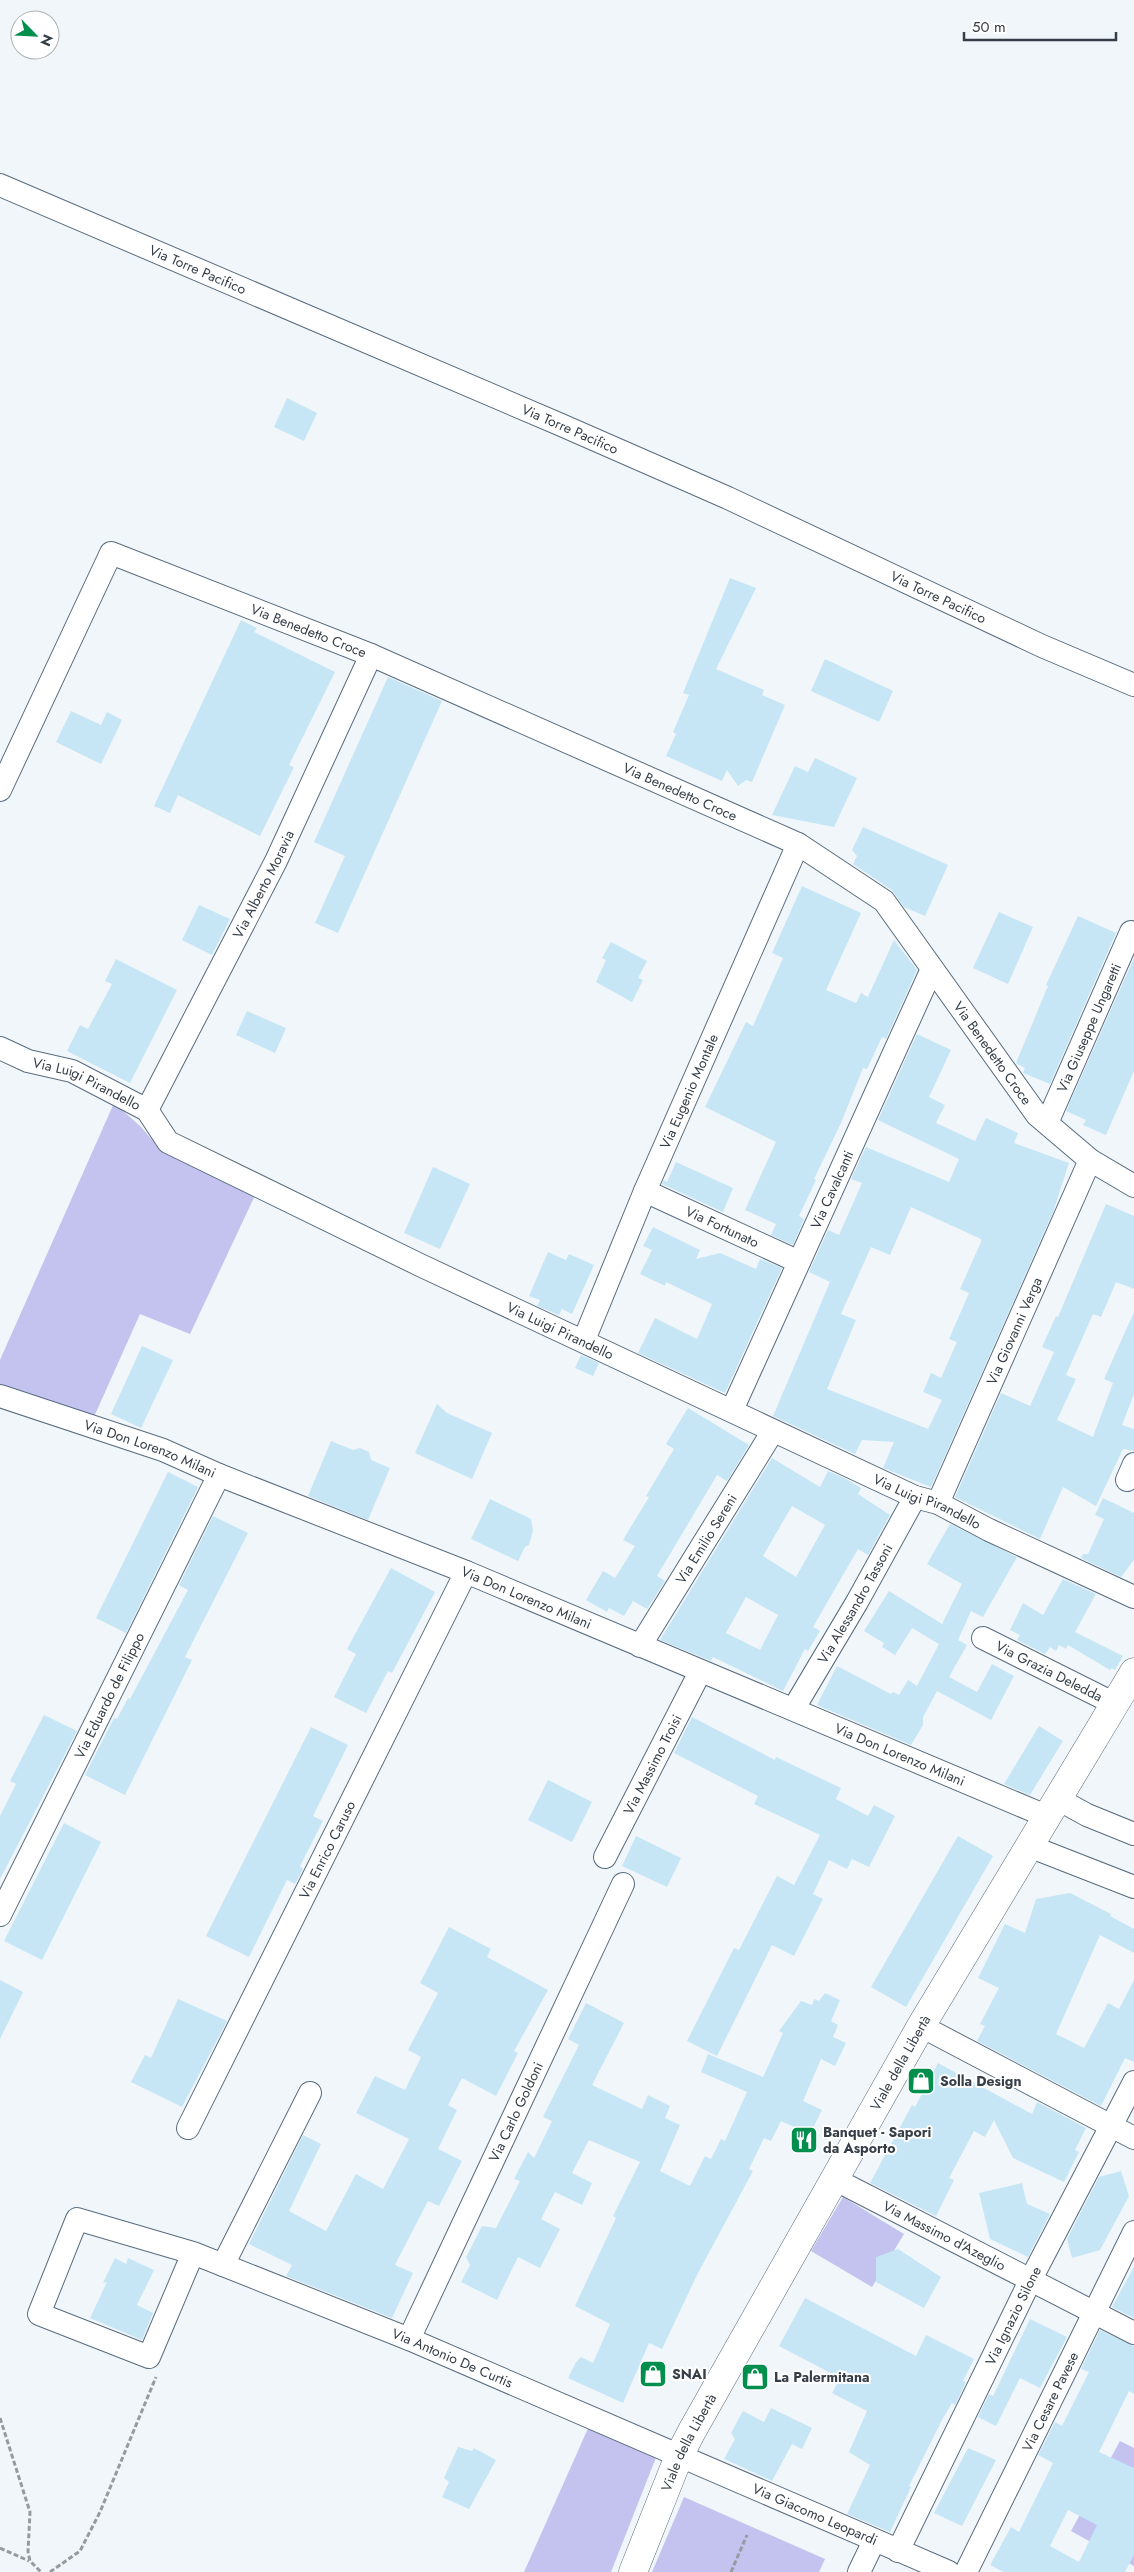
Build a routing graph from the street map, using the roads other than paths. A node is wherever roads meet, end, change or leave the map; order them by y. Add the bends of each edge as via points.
1 (0, 186) edge
2 (371, 655) junction
3 (1134, 685) edge
4 (0, 790) edge
5 (798, 844) junction
6 (1132, 932) dead end
7 (932, 969) junction
8 (0, 1048) edge
9 (147, 1110) junction
10 (1047, 1123) junction
11 (1090, 1160) junction
12 (1134, 1186) edge
13 (645, 1191) junction
14 (799, 1262) junction
15 (584, 1340) junction
16 (0, 1396) edge
17 (732, 1410) junction
18 (773, 1431) junction
19 (219, 1475) junction
20 (915, 1497) junction
21 (938, 1503) junction
22 (466, 1572) junction
23 (1134, 1597) edge
24 (983, 1638) dead end
25 (640, 1646) junction
26 (700, 1672) junction
27 (1134, 1672) edge
28 (1115, 1704) junction
29 (794, 1708) junction
30 (1052, 1808) junction
31 (1134, 1834) edge
32 (1029, 1846) junction
33 (605, 1857) dead end
34 (623, 1884) dead end
35 (1134, 1887) edge
36 (0, 1916) edge
37 (921, 2026) junction
38 (1134, 2082) edge
39 (310, 2092) dead end
40 (1111, 2127) junction
41 (188, 2128) dead end
42 (1134, 2138) edge
43 (834, 2180) junction
44 (1134, 2232) edge
45 (193, 2253) junction
46 (223, 2265) junction
47 (1030, 2281) junction
48 (1093, 2311) junction
49 (1134, 2333) edge
50 (408, 2339) junction
51 (679, 2456) junction
52 (874, 2541) junction
53 (898, 2551) junction
54 (633, 2572) edge
55 (859, 2572) edge
56 (949, 2572) edge
57 (966, 2572) edge

1 - 3 street, Via Torre Pacifico via 559,424 779,522 1042,646
2 - 4 street, Via Benedetto Croce via 111,553
2 - 5 street, Via Benedetto Croce
2 - 9 street, Via Alberto Moravia via 276,860
5 - 7 street, Via Benedetto Croce via 884,901
5 - 13 street, Via Eugenio Montale
6 - 10 street, Via Giuseppe Ungaretti
7 - 10 street, Via Benedetto Croce via 1037,1115
7 - 14 street, Via Cavalcanti
8 - 9 street, Via Luigi Pirandello via 28,1061 72,1071
9 - 15 street, Via Luigi Pirandello via 168,1142 420,1265
10 - 11 street, Via Benedetto Croce
11 - 12 street, Via Benedetto Croce
11 - 21 street, Via Giovanni Verga
13 - 14 street, Via Fortunato
13 - 15 street, Via Eugenio Montale
14 - 17 street, Via Cavalcanti
15 - 17 street, Via Luigi Pirandello
16 - 19 street, Via Don Lorenzo Milani via 163,1450
17 - 18 street, Via Luigi Pirandello
18 - 20 street, Via Luigi Pirandello
18 - 25 street, Via Emilio Sereni
19 - 22 street, Via Don Lorenzo Milani
19 - 36 street, Via Eduardo de Filippo
20 - 21 street, Via Luigi Pirandello
20 - 29 street, Via Alessandro Tassoni
21 - 23 street, Via Luigi Pirandello
22 - 25 street, Via Don Lorenzo Milani
22 - 41 street, Via Enrico Caruso
24 - 28 street, Via Grazia Deledda
25 - 26 street, Via Don Lorenzo Milani
26 - 29 street, Via Don Lorenzo Milani
26 - 33 street, Via Massimo Troisi
27 - 28 main road, Viale della Libertà
28 - 30 main road, Viale della Libertà
29 - 30 street, Via Don Lorenzo Milani
30 - 31 street, Via Don Lorenzo Milani via 1087,1815
30 - 32 main road, Viale della Libertà
32 - 35 street
32 - 37 main road, Viale della Libertà
34 - 50 street, Via Carlo Goldoni
37 - 40 street
37 - 43 main road, Viale della Libertà
38 - 40 street, Via Ignazio Silone
39 - 46 street
40 - 42 street
40 - 47 street, Via Ignazio Silone
43 - 47 street, Via Massimo d'Azeglio
43 - 51 main road, Viale della Libertà
44 - 48 street, Via Cesare Pavese
45 - 45 street, Via Antonio De Curtis via 149,2357 39,2314 77,2219
45 - 46 street, Via Antonio De Curtis
46 - 50 street, Via Antonio De Curtis
47 - 48 street, Via Massimo d'Azeglio
47 - 53 street, Via Ignazio Silone
48 - 49 street, Via Massimo d'Azeglio
48 - 57 street, Via Cesare Pavese
50 - 51 street, Via Antonio De Curtis
51 - 52 street, Via Giacomo Leopardi
51 - 54 main road, Viale della Libertà
52 - 53 street, Via Giacomo Leopardi
52 - 55 street
53 - 56 street, Via Giacomo Leopardi

